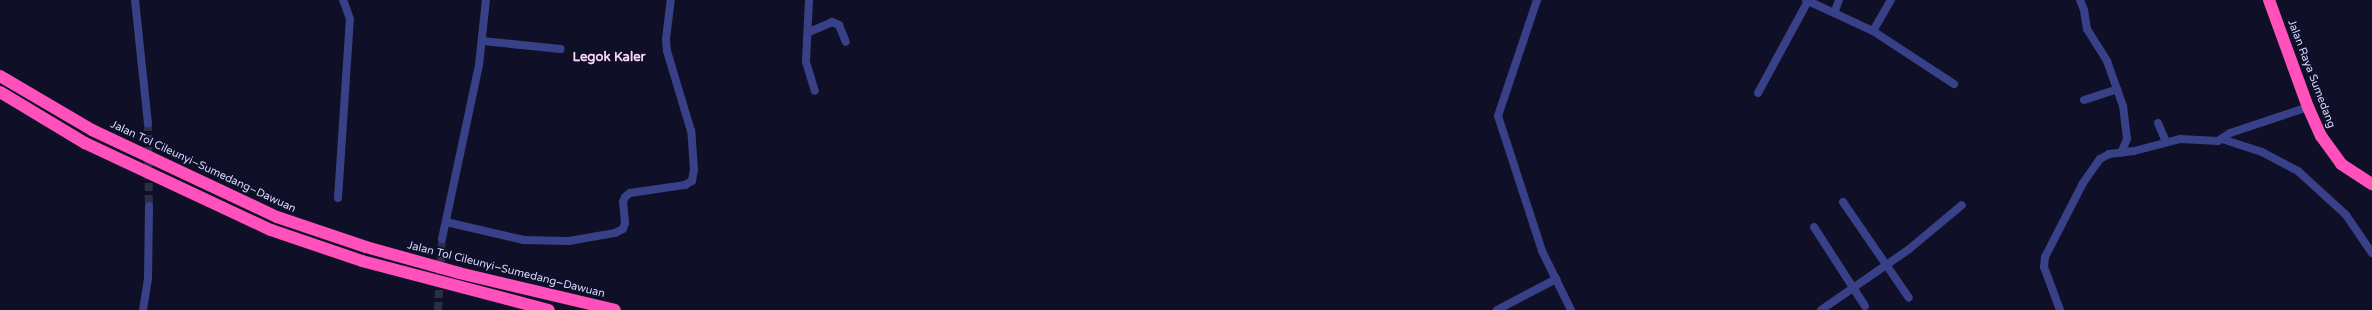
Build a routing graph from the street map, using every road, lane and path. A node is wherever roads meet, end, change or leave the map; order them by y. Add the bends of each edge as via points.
1 (135, 0) edge
2 (343, 0) edge
3 (486, 0) edge
4 (671, 0) edge
5 (809, 0) edge
6 (1536, 0) edge
7 (1807, 0) edge
8 (1839, 0) edge
9 (1891, 0) edge
10 (2080, 0) edge
11 (2269, 0) edge
12 (1835, 11) junction
13 (1873, 31) junction
14 (809, 32) junction
15 (482, 41) junction
16 (846, 42) dead end
17 (562, 49) dead end
18 (0, 76) edge
19 (1954, 84) dead end
20 (2117, 89) junction
21 (815, 91) dead end
22 (0, 92) edge
23 (1758, 93) dead end
24 (2084, 100) dead end
25 (2308, 108) junction
26 (148, 123) tunnel mouth
27 (2158, 123) dead end
28 (2222, 139) junction
29 (2166, 142) junction
30 (2121, 153) junction
31 (2372, 184) edge
32 (338, 198) dead end
33 (1843, 202) dead end
34 (1962, 205) dead end
35 (149, 206) tunnel mouth
36 (446, 222) junction
37 (1814, 227) dead end
38 (442, 239) tunnel mouth
39 (2372, 253) edge
40 (1886, 264) junction
41 (1556, 278) junction
42 (1853, 289) junction
43 (1909, 298) dead end
44 (1865, 306) dead end
45 (143, 310) edge
46 (549, 310) edge
47 (615, 310) edge
48 (1497, 310) edge
49 (1571, 310) edge
50 (1821, 310) edge
51 (2060, 310) edge

1 - 26 street
2 - 32 street via 350,19
3 - 15 street
4 - 36 street via 667,51 691,131 694,170 692,181 685,185 630,193 623,202 623,229 615,233 569,241 524,240
5 - 14 street
6 - 41 street via 1498,116 1514,162 1520,190 1542,251
7 - 12 street
7 - 23 street
8 - 12 street
9 - 13 street
10 - 20 street via 2087,29 2107,60
11 - 25 highway, Jalan Raya Sumedang
12 - 13 street
13 - 19 street
14 - 16 street via 832,22 839,25
14 - 21 street via 806,62
15 - 17 street
15 - 36 street
18 - 47 highway, Jalan Tol Cileunyi–Sumedang–Dawuan via 92,130 276,217 366,247 459,273
20 - 24 street
20 - 30 street via 2127,133 2127,144
22 - 46 highway via 85,143 271,230 362,261
25 - 28 street via 2230,133
25 - 31 highway, Jalan Raya Sumedang via 2333,156 2348,171
27 - 29 street
28 - 29 street via 2214,142 2180,138
28 - 39 street via 2262,152 2298,171 2346,215
29 - 30 street
30 - 51 street via 2100,159 2083,183 2047,250 2044,267
33 - 40 street
34 - 40 street via 1908,250
35 - 45 street via 148,279
36 - 38 street
37 - 42 street
40 - 42 street
40 - 43 street
41 - 48 street
41 - 49 street
42 - 44 street
42 - 50 street

